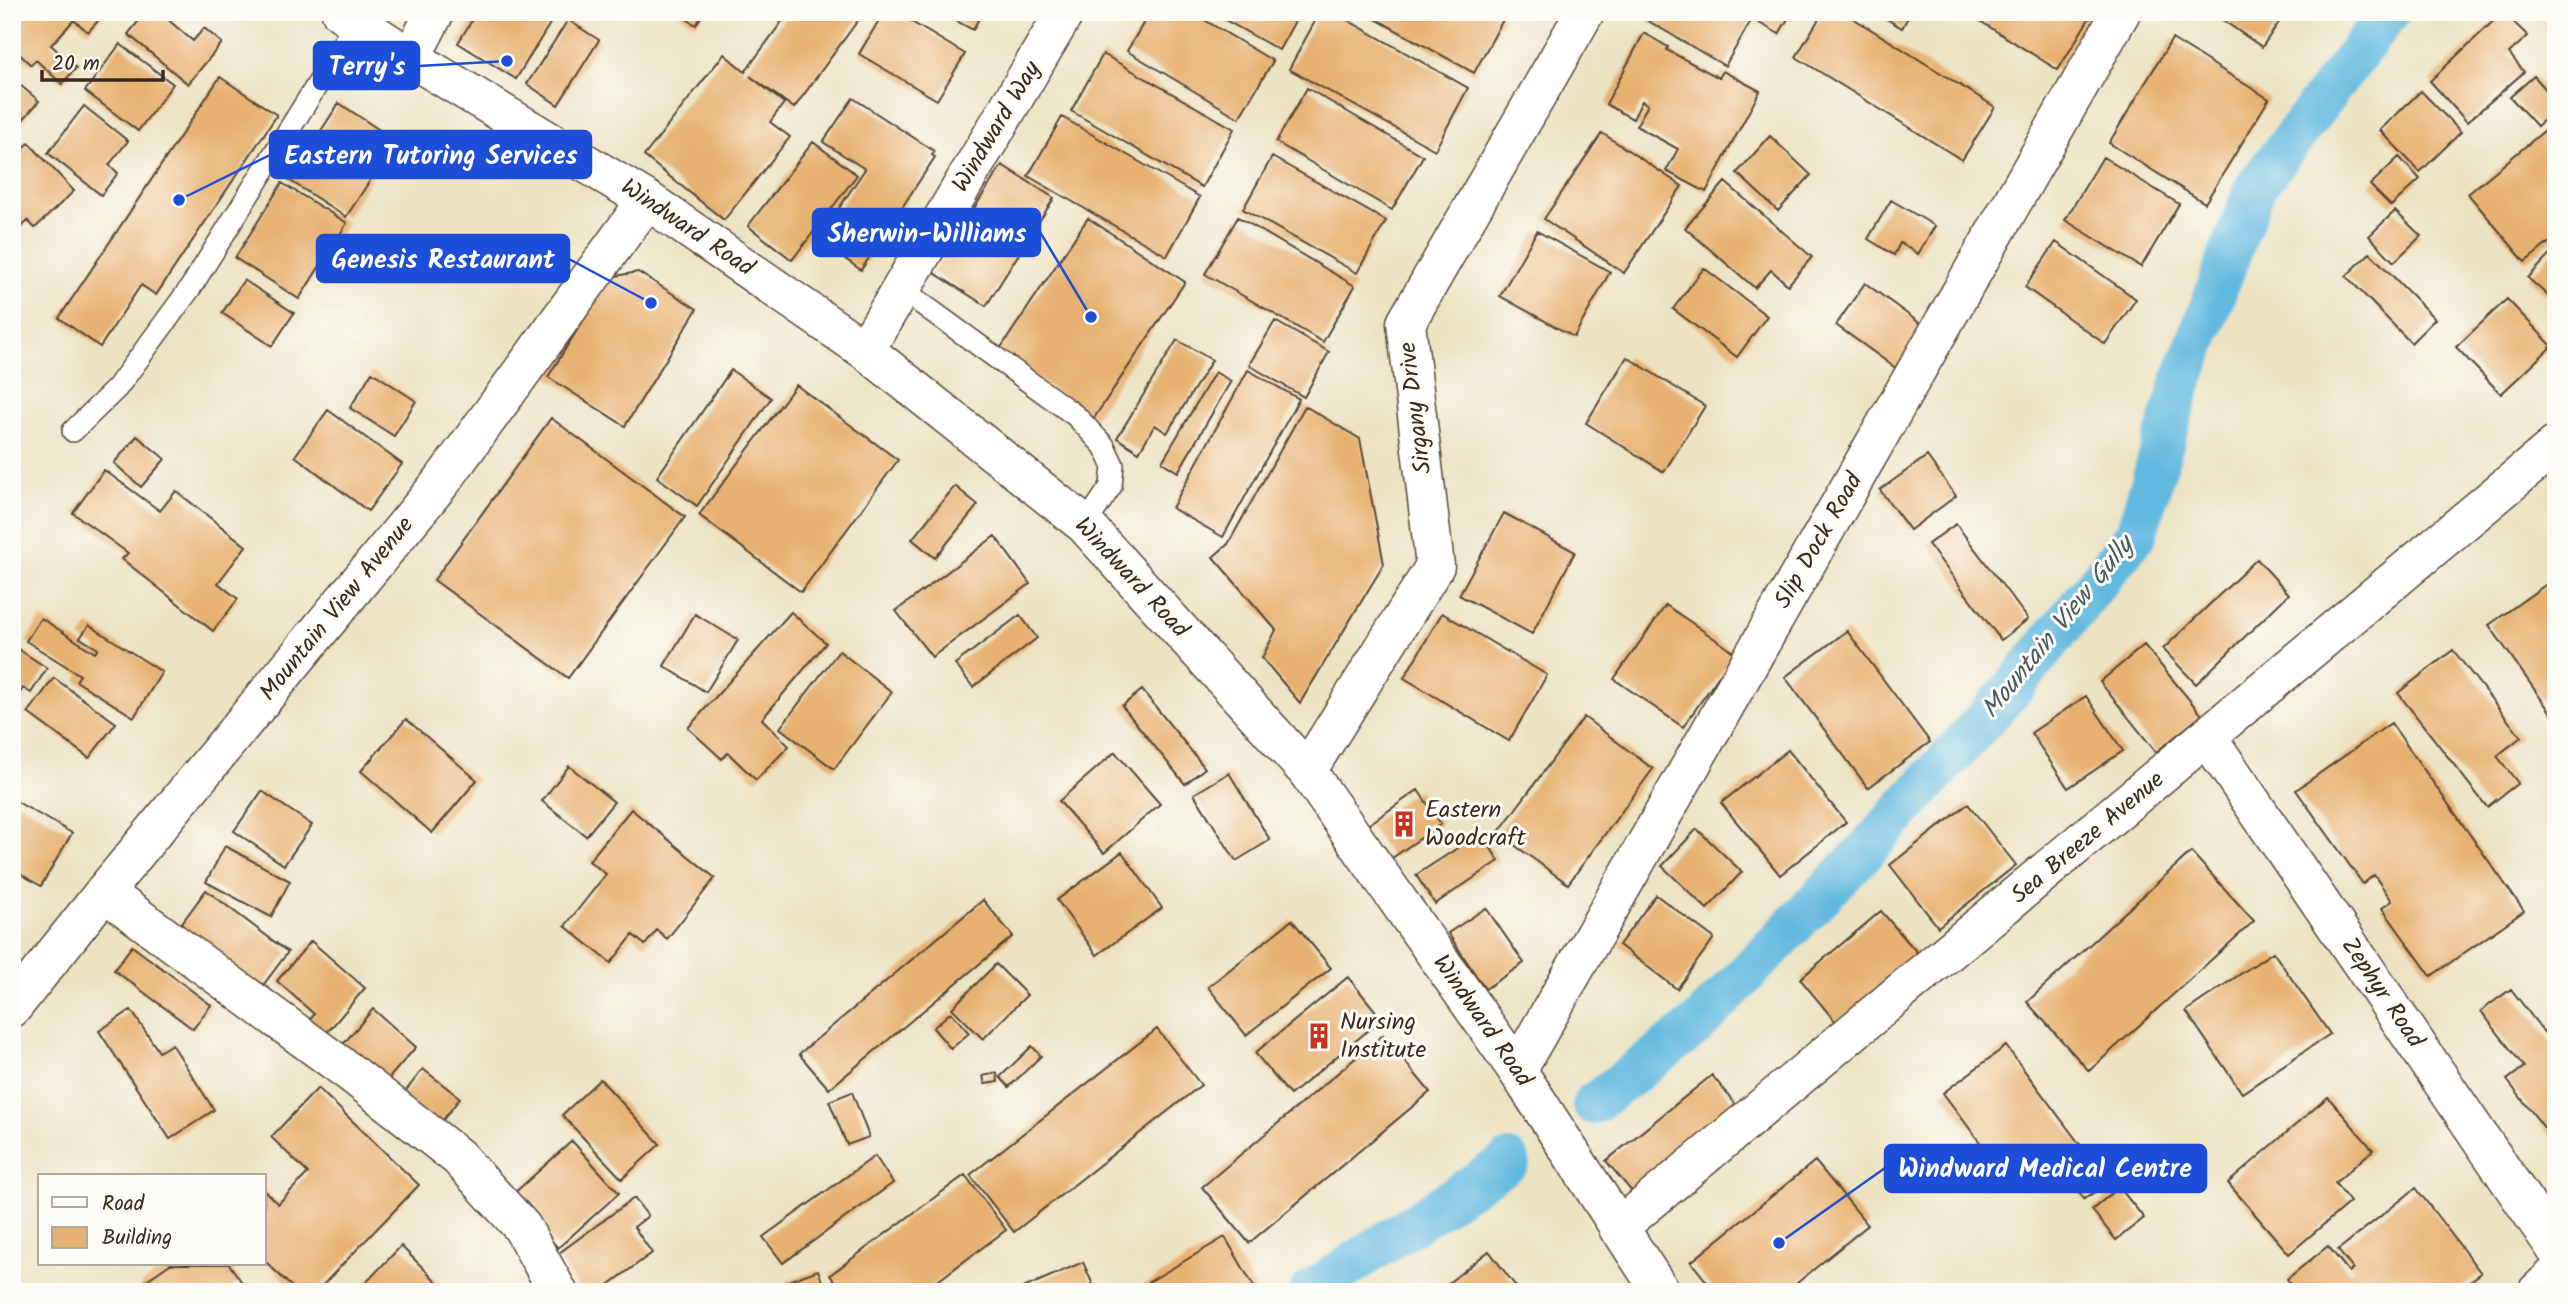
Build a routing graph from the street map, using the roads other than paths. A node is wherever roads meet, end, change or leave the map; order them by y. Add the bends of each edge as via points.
1 (435, 12) edge
2 (1065, 12) edge
3 (1585, 12) edge
4 (2122, 12) edge
5 (348, 18) edge
6 (411, 58) junction
7 (647, 200) junction
8 (900, 288) junction
9 (865, 350) junction
10 (73, 431) dead end
11 (2556, 445) edge
12 (1086, 525) junction
13 (2208, 738) junction
14 (1307, 771) junction
15 (104, 891) junction
16 (12, 1008) edge
17 (1517, 1070) junction
18 (1618, 1228) junction
19 (2556, 1249) edge
20 (2556, 1274) edge
21 (558, 1292) edge
22 (1661, 1292) edge
23 (2537, 1292) edge

1 - 6 street
2 - 8 street, Windward Way
3 - 14 street, Sirgany Drive via 1406,323 1435,566
4 - 17 street, Slip Dock Road
5 - 6 street, Windward Road
5 - 10 lane via 191,286 117,388
6 - 7 street, Windward Road
7 - 9 street, Windward Road
7 - 15 street, Mountain View Avenue via 443,480
8 - 9 street, Windward Way
8 - 12 lane via 1076,416 1104,446 1113,465 1111,486
9 - 12 street, Windward Road
11 - 13 street, Sea Breeze Avenue
12 - 14 street, Windward Road
13 - 18 street, Sea Breeze Avenue
13 - 19 street, Zephyr Road
14 - 17 street, Windward Road
15 - 16 street, Mountain View Avenue
15 - 21 street via 458,1157 522,1227
17 - 18 street, Windward Road
18 - 22 street, Windward Road
20 - 23 street

